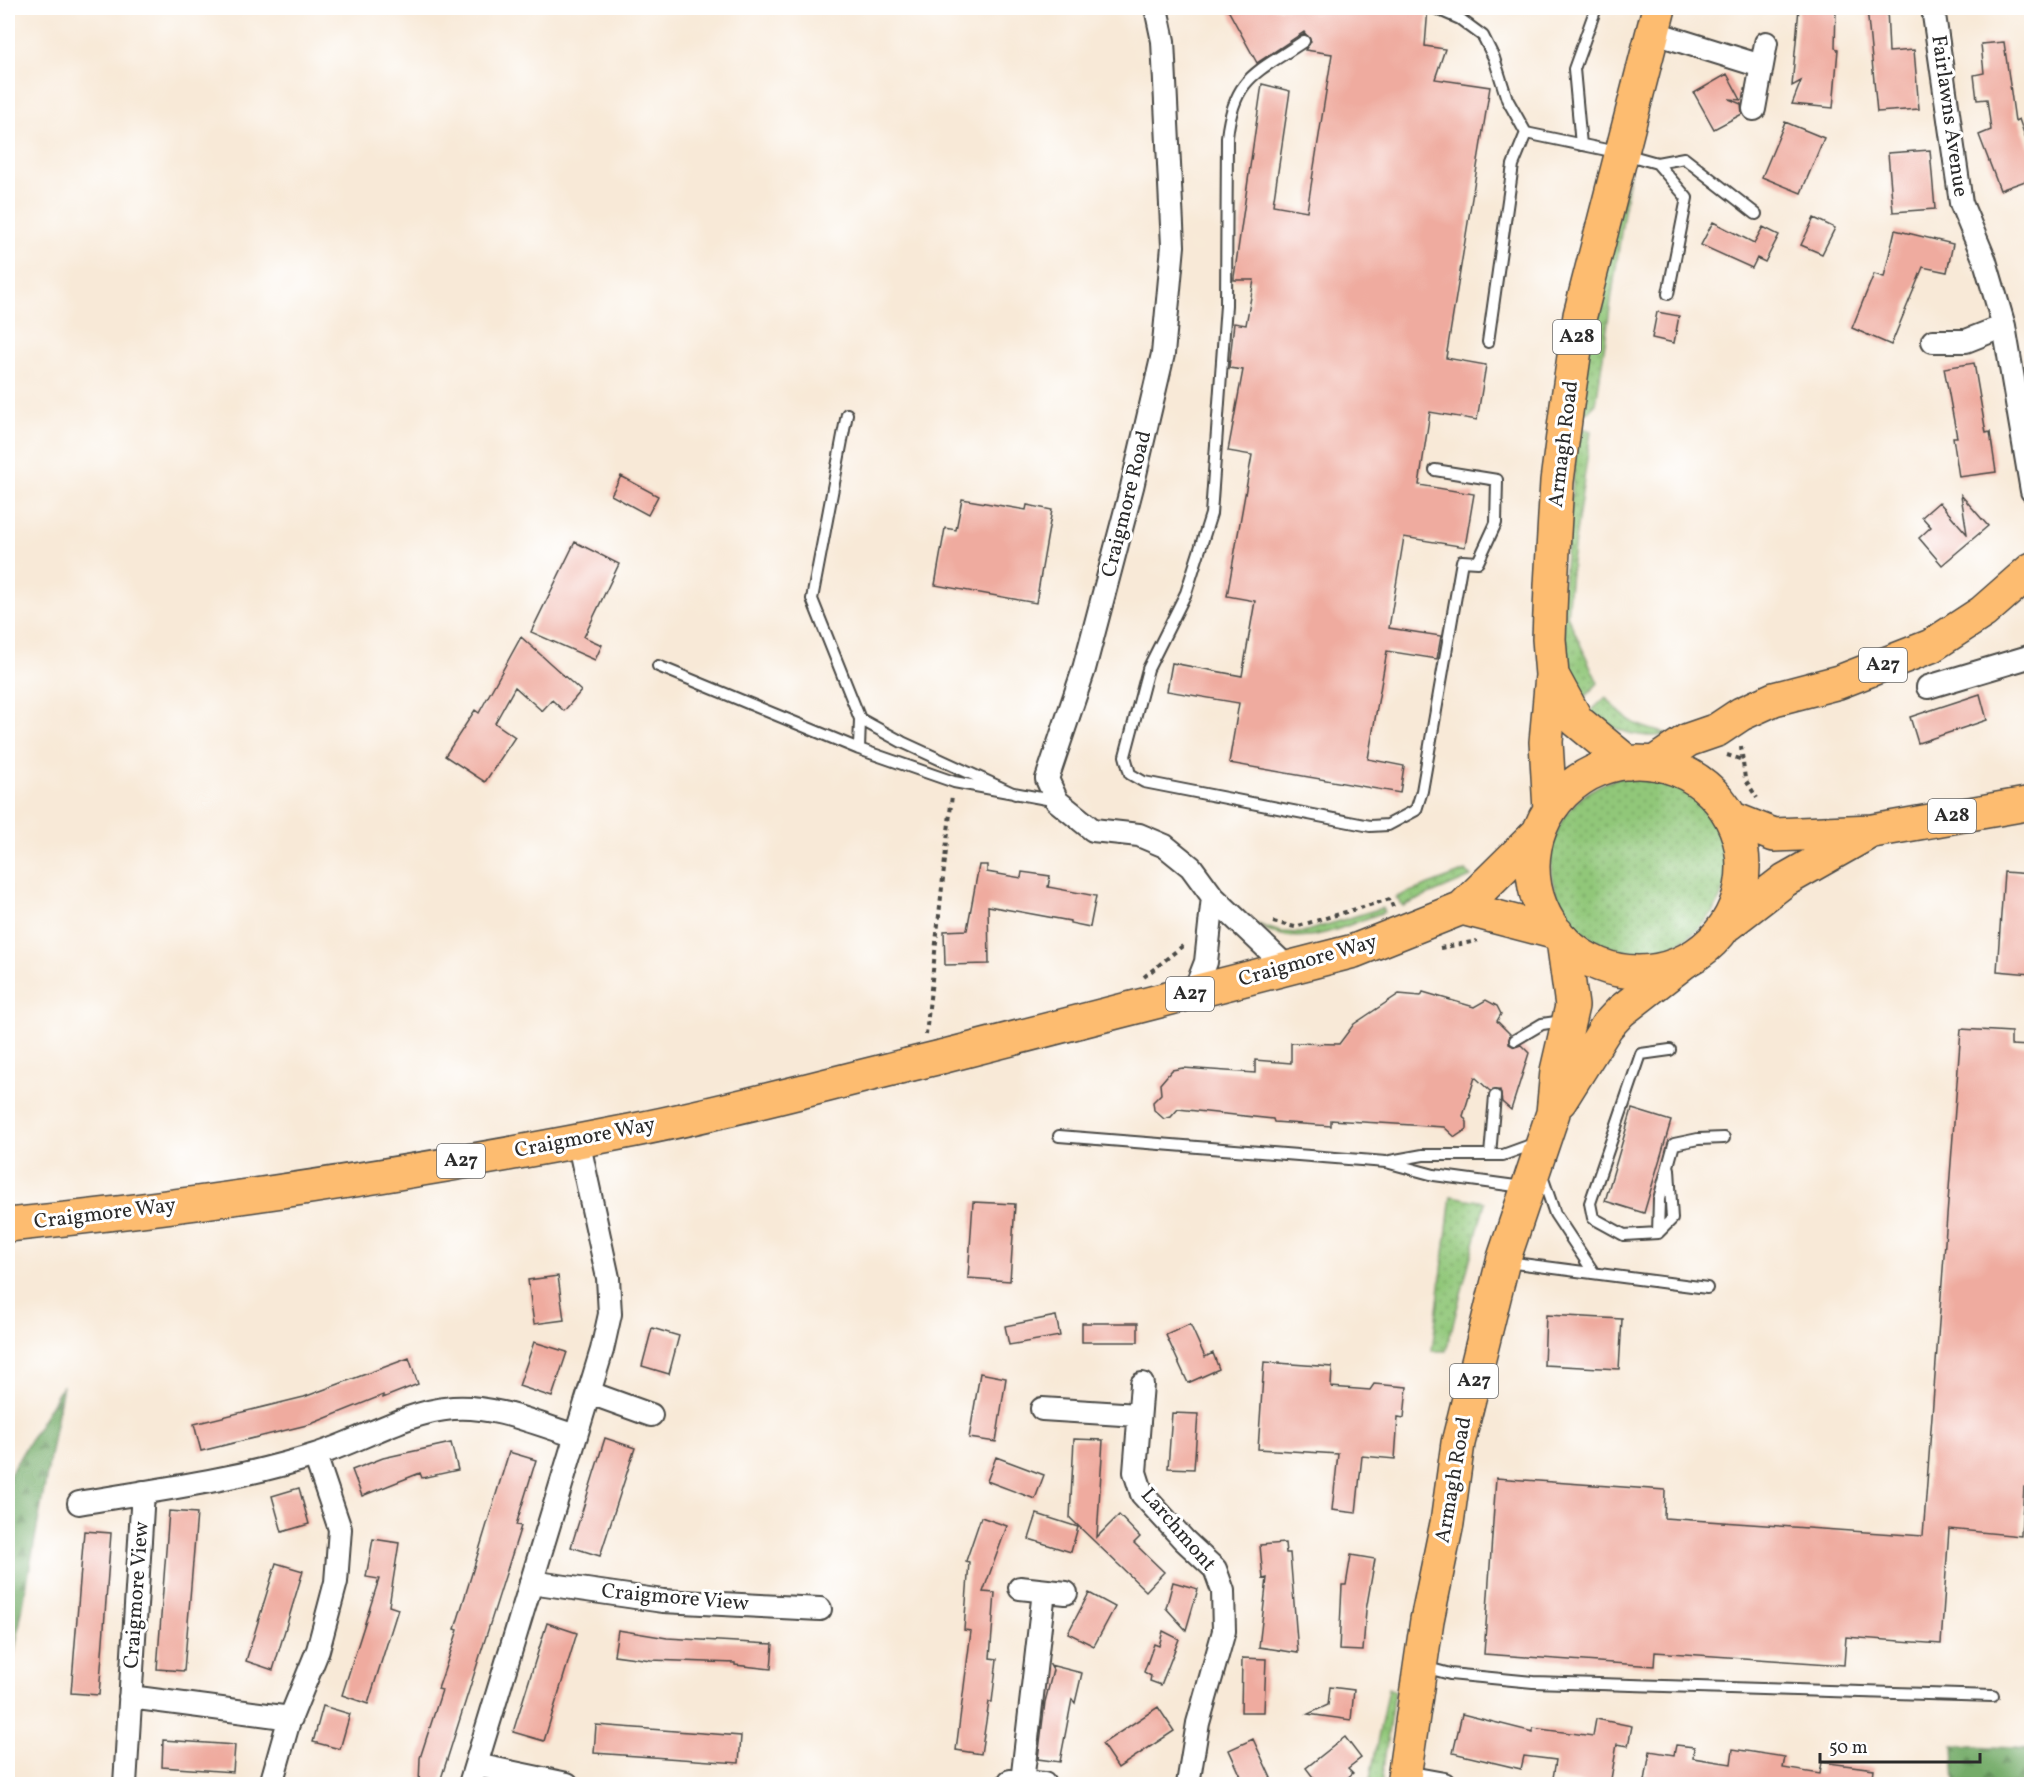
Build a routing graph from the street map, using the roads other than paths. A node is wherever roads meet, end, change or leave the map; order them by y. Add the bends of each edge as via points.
1 (1156, 8) edge
2 (1434, 8) edge
3 (1596, 8) edge
4 (1933, 8) edge
5 (1655, 20) edge
6 (1304, 41) dead end
7 (1766, 43) dead end
8 (1761, 66) junction
9 (1754, 109) dead end
10 (1526, 133) junction
11 (1581, 145) junction
12 (1621, 153) junction
13 (1657, 163) junction
14 (1756, 214) dead end
15 (1668, 294) dead end
16 (2004, 326) junction
17 (1933, 341) dead end
18 (1488, 342) dead end
19 (847, 414) dead end
20 (1435, 470) dead end
21 (2031, 491) edge
22 (2031, 569) edge
23 (2031, 656) edge
24 (658, 666) dead end
25 (1552, 675) junction
26 (1928, 687) dead end
27 (860, 719) junction
28 (1717, 730) junction
29 (859, 749) junction
30 (1641, 763) junction
31 (1704, 785) junction
32 (1015, 794) junction
33 (1057, 801) junction
34 (2031, 803) edge
35 (1731, 818) junction
36 (1545, 821) junction
37 (1873, 831) junction
38 (1213, 897) junction
39 (1462, 908) junction
40 (1726, 926) junction
41 (1560, 937) junction
42 (1684, 962) junction
43 (1289, 969) junction
44 (1194, 993) junction
45 (1569, 1021) junction
46 (1515, 1040) dead end
47 (1670, 1050) dead end
48 (1495, 1096) dead end
49 (1059, 1136) dead end
50 (1724, 1138) dead end
51 (578, 1140) junction
52 (1541, 1150) junction
53 (1490, 1155) junction
54 (1386, 1162) junction
55 (8, 1225) edge
56 (1503, 1261) junction
57 (1594, 1273) junction
58 (1707, 1288) dead end
59 (1142, 1384) dead end
60 (590, 1393) junction
61 (1042, 1409) dead end
62 (651, 1415) dead end
63 (1138, 1415) junction
64 (576, 1436) junction
65 (315, 1455) junction
66 (143, 1492) junction
67 (79, 1503) dead end
68 (531, 1582) junction
69 (1020, 1588) dead end
70 (820, 1609) dead end
71 (1421, 1666) junction
72 (1993, 1696) dead end
73 (130, 1697) junction
74 (291, 1718) junction
75 (473, 1775) edge
76 (1404, 1781) edge
77 (1029, 1783) edge
78 (125, 1785) edge
79 (271, 1785) edge
80 (567, 1785) edge
81 (1188, 1785) edge
82 (1444, 1785) edge

1 - 33 street, Craigmore Road via 1163,41 1173,246 1162,354 1084,669 1047,779
2 - 10 lane via 1460,19 1483,36 1507,99
3 - 11 lane via 1574,69
4 - 16 street, Fairlawns Avenue via 1961,203 1985,261
5 - 8 street
5 - 12 main road, Armagh Road / A28
6 - 20 lane via 1244,82 1229,114 1227,305 1211,514 1186,593 1148,669 1125,756 1130,774 1152,784 1370,826 1388,825 1416,810 1462,561 1478,562 1496,523 1497,480
7 - 8 street
8 - 9 street
10 - 11 lane
10 - 18 lane via 1513,165
11 - 12 lane
12 - 13 lane
12 - 25 main road, Armagh Road / A28 via 1580,315 1557,481 1549,639
13 - 14 lane via 1684,158
13 - 15 lane via 1687,198
16 - 17 street via 1966,341
16 - 21 street, Fairlawns Avenue
19 - 27 lane via 812,599
22 - 28 main road, A27 via 1983,612 1931,646 1839,682 1774,699
23 - 26 street
24 - 29 lane
25 - 30 main road, Armagh Road / A28 via 1578,721
25 - 36 main road, Armagh Road / A28
27 - 29 lane
27 - 32 lane
28 - 30 main road, A27
28 - 31 main road via 1707,749
29 - 32 lane via 954,782
30 - 31 main road, A28 via 1680,771
30 - 36 main road via 1605,768 1584,777 1565,792
31 - 35 main road, A28
32 - 33 lane
33 - 38 street via 1093,830 1140,836 1165,846 1191,867
34 - 37 main road, A28
35 - 37 main road via 1774,835
35 - 40 main road, A28 via 1740,839 1742,883
36 - 39 main road, Craigmore Way / A27
36 - 41 main road, A28 via 1534,855 1534,879 1541,908
37 - 40 main road via 1785,880
38 - 43 street
38 - 44 street via 1206,962
39 - 41 main road
39 - 43 main road, Craigmore Way / A27 via 1354,951
40 - 42 main road, A28 via 1708,947
41 - 42 main road, A28 via 1577,953 1602,966 1629,972 1658,971
41 - 45 main road, Armagh Road / A27 via 1572,1006
42 - 52 main road, Armagh Road / A27 via 1607,1026
43 - 44 main road, Craigmore Way / A27
44 - 51 main road, Craigmore Way / A27, bridge via 637,1130
45 - 46 lane via 1542,1024
45 - 52 main road, Armagh Road / A27
47 - 50 lane via 1641,1054 1590,1203 1593,1218 1624,1235 1658,1233 1672,1219 1669,1163 1674,1144
48 - 53 lane
49 - 54 lane
51 - 55 main road, Craigmore Way / A27 via 344,1182 121,1214
51 - 60 street via 608,1278 610,1314
52 - 53 lane
52 - 54 lane via 1434,1175
52 - 56 main road, Armagh Road / A27
52 - 57 lane via 1555,1214
53 - 54 lane via 1423,1155
56 - 57 lane
56 - 71 main road, Armagh Road / A27 via 1458,1443
57 - 58 lane
59 - 63 street, Larchmont
60 - 62 street
60 - 64 street
61 - 63 street
63 - 81 street, Larchmont via 1135,1472 1142,1494 1215,1569 1223,1591 1224,1631 1198,1723
64 - 65 street via 498,1412 454,1408 422,1414
64 - 68 street
65 - 66 street
65 - 74 street via 340,1529 336,1582 318,1650
66 - 67 street
66 - 73 street, Craigmore View
68 - 70 street, Craigmore View via 663,1601
68 - 75 street
69 - 77 street via 1055,1592
71 - 72 lane via 1450,1674 1533,1682
71 - 76 main road, Armagh Road / A27
73 - 74 street, Craigmore View
73 - 78 street, Craigmore View
74 - 79 street
75 - 80 street
76 - 82 street

